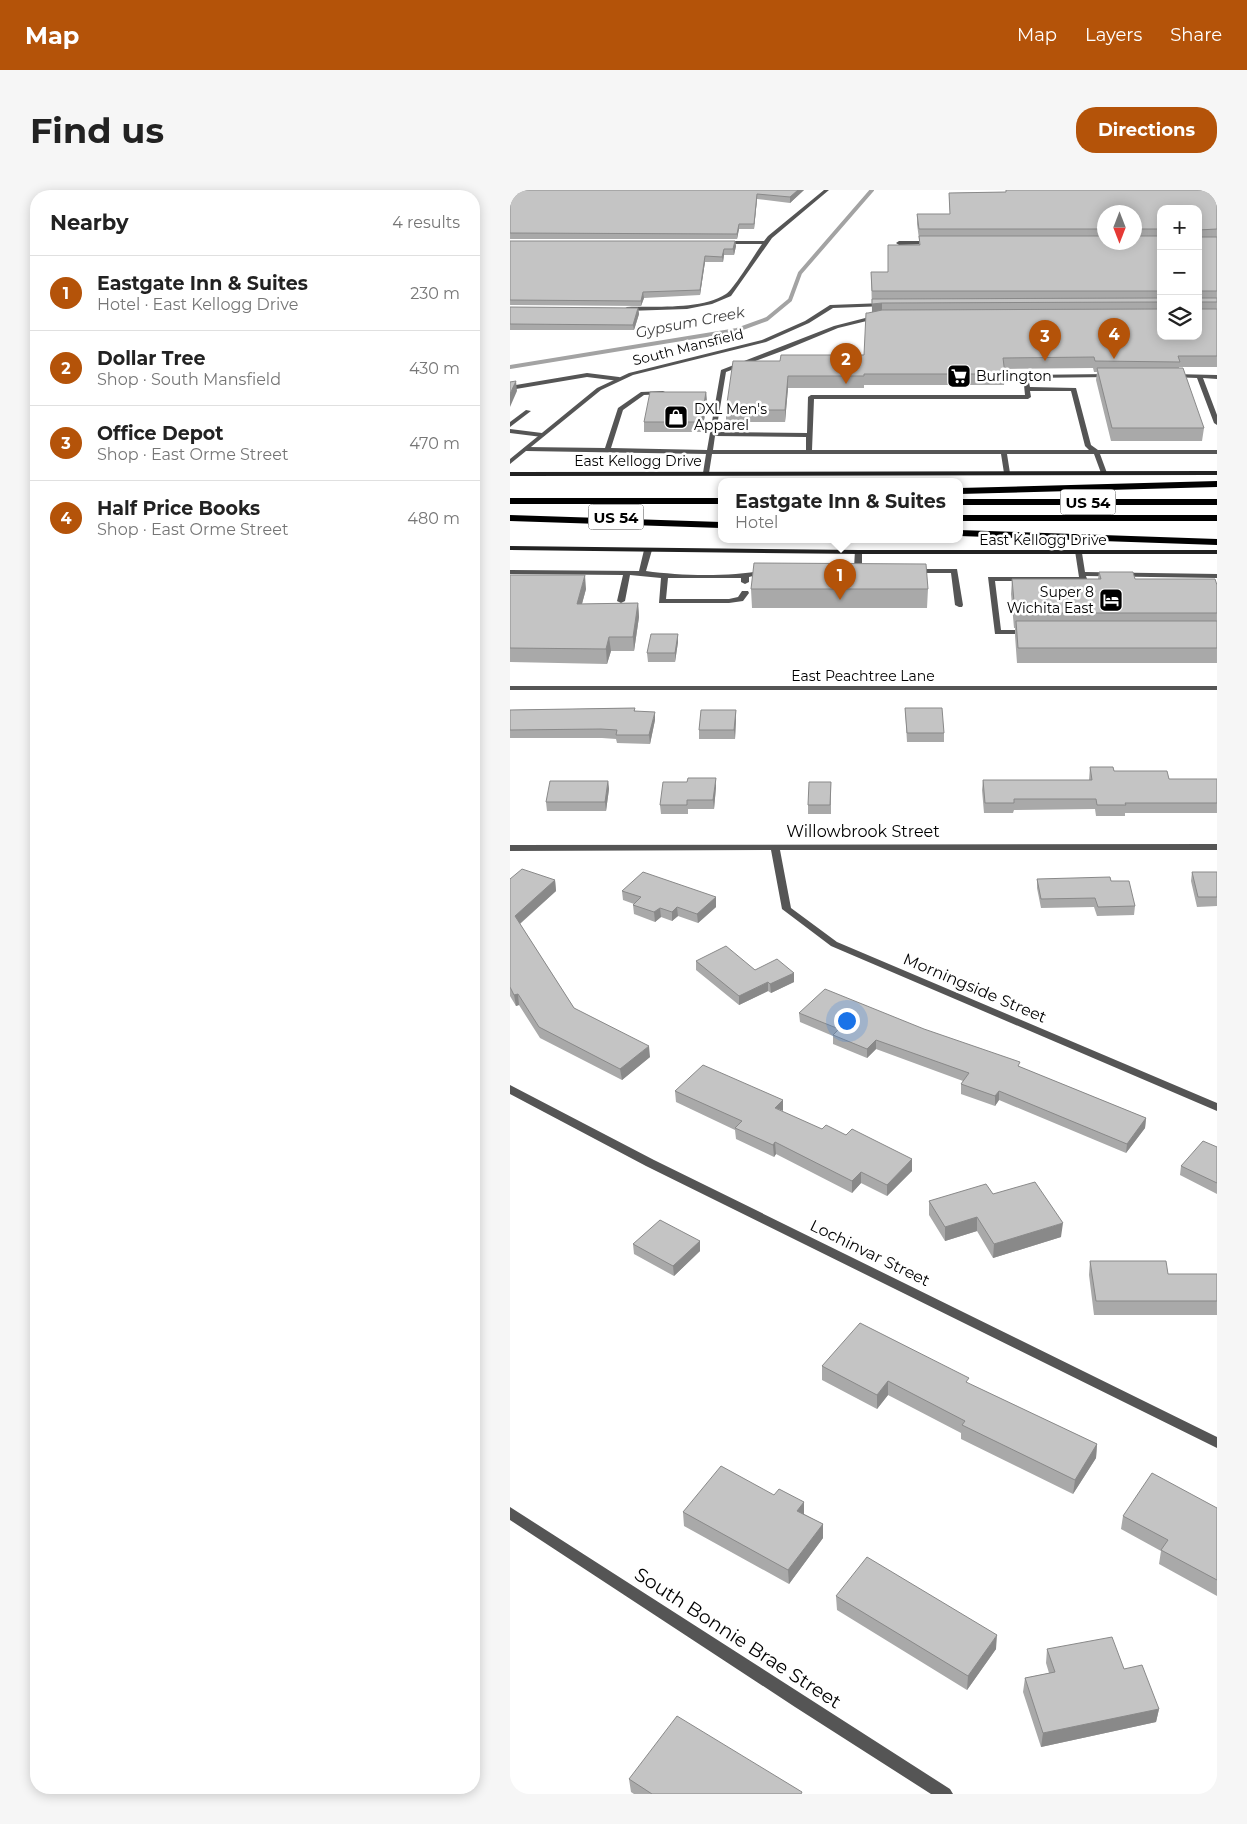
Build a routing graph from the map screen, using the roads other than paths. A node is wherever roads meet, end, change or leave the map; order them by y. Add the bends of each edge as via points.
1 (827, 190) edge
2 (718, 242) edge
3 (766, 243) junction
4 (899, 243) edge
5 (938, 243) edge
6 (889, 305) edge
7 (621, 309) edge
8 (882, 317) edge
9 (1112, 376) edge
10 (1170, 376) edge
11 (1199, 376) junction
12 (1217, 376) edge
13 (619, 379) junction
14 (510, 388) edge
15 (1027, 389) junction
16 (671, 393) edge
17 (709, 393) dead end
18 (718, 393) junction
19 (528, 411) dead end
20 (1217, 423) edge
21 (510, 425) edge
22 (510, 431) edge
23 (712, 434) junction
24 (810, 434) junction
25 (542, 435) junction
26 (526, 449) junction
27 (607, 451) junction
28 (710, 452) junction
29 (809, 452) junction
30 (1004, 452) junction
31 (1096, 452) junction
32 (1217, 452) edge
33 (510, 462) edge
34 (1007, 473) junction
35 (1104, 473) junction
36 (1217, 473) edge
37 (510, 474) edge
38 (706, 474) junction
39 (1217, 484) edge
40 (963, 491) edge
41 (718, 497) edge
42 (510, 501) edge
43 (577, 501) junction
44 (718, 501) edge
45 (963, 502) edge
46 (1217, 502) edge
47 (510, 517) edge
48 (718, 517) edge
49 (963, 518) edge
50 (1217, 518) edge
51 (718, 525) edge
52 (963, 533) edge
53 (1217, 542) edge
54 (510, 548) edge
55 (648, 550) junction
56 (858, 552) junction
57 (1217, 552) edge
58 (1078, 553) junction
59 (848, 570) edge
60 (858, 570) junction
61 (868, 570) edge
62 (771, 571) edge
63 (906, 571) edge
64 (510, 572) edge
65 (627, 572) junction
66 (642, 573) junction
67 (1135, 575) junction
68 (665, 576) junction
69 (1217, 576) edge
70 (1083, 577) junction
71 (1097, 582) edge
72 (1115, 583) edge
73 (745, 593) dead end
74 (621, 601) edge
75 (959, 605) dead end
76 (1038, 632) edge
77 (510, 688) edge
78 (1217, 688) edge
79 (775, 846) junction
80 (1217, 847) edge
81 (510, 848) edge
82 (510, 1089) edge
83 (1217, 1106) edge
84 (1217, 1442) edge
85 (510, 1513) edge
86 (945, 1794) edge

1 - 3 street
2 - 3 street
3 - 7 street via 730,294 686,307
4 - 5 street
6 - 13 street, South Mansfield via 832,306 807,322 764,341
8 - 18 street via 858,319 737,364 723,371
9 - 15 street via 1025,376
10 - 11 street
11 - 12 street
11 - 20 street
13 - 14 street via 587,375
13 - 25 street, South Mansfield via 599,389
15 - 24 street via 1028,397 811,397
15 - 31 street via 1074,389 1088,446
16 - 27 street via 643,393 620,409
17 - 18 street
18 - 23 street
19 - 21 street
22 - 25 street
23 - 24 street
23 - 28 street
24 - 29 street
25 - 26 street, South Mansfield
26 - 27 street
26 - 33 street, South Mansfield
27 - 28 street
28 - 29 street
28 - 38 street
29 - 30 street
30 - 31 street
30 - 34 street
31 - 32 street
31 - 35 street
34 - 35 main road, East Kellogg Drive
34 - 38 main road, East Kellogg Drive
35 - 36 main road, East Kellogg Drive
37 - 38 main road, East Kellogg Drive
39 - 40 highway
41 - 43 highway
42 - 43 highway, US 54
43 - 44 highway, US 54
45 - 46 highway, US 54
47 - 48 highway, US 54
47 - 51 highway
49 - 50 highway, US 54
52 - 53 highway
54 - 55 main road, East Kellogg Drive
55 - 56 main road, East Kellogg Drive
55 - 66 street
56 - 58 main road, East Kellogg Drive
56 - 60 street
57 - 58 main road, East Kellogg Drive
58 - 70 street
59 - 60 street
60 - 61 street
62 - 68 street via 745,579
63 - 75 street via 954,571
64 - 65 street
65 - 66 street
65 - 74 street
66 - 68 street
67 - 69 street
67 - 70 street
67 - 72 street
68 - 73 street via 662,601 729,601 740,599
70 - 71 street
70 - 76 street via 991,579 998,632
77 - 78 street, East Peachtree Lane
79 - 80 street, Willowbrook Street
79 - 81 street, Willowbrook Street
79 - 83 street, Morningside Street via 787,909 834,944
82 - 84 street, Lochinvar Street via 650,1163
85 - 86 street, South Bonnie Brae Street

